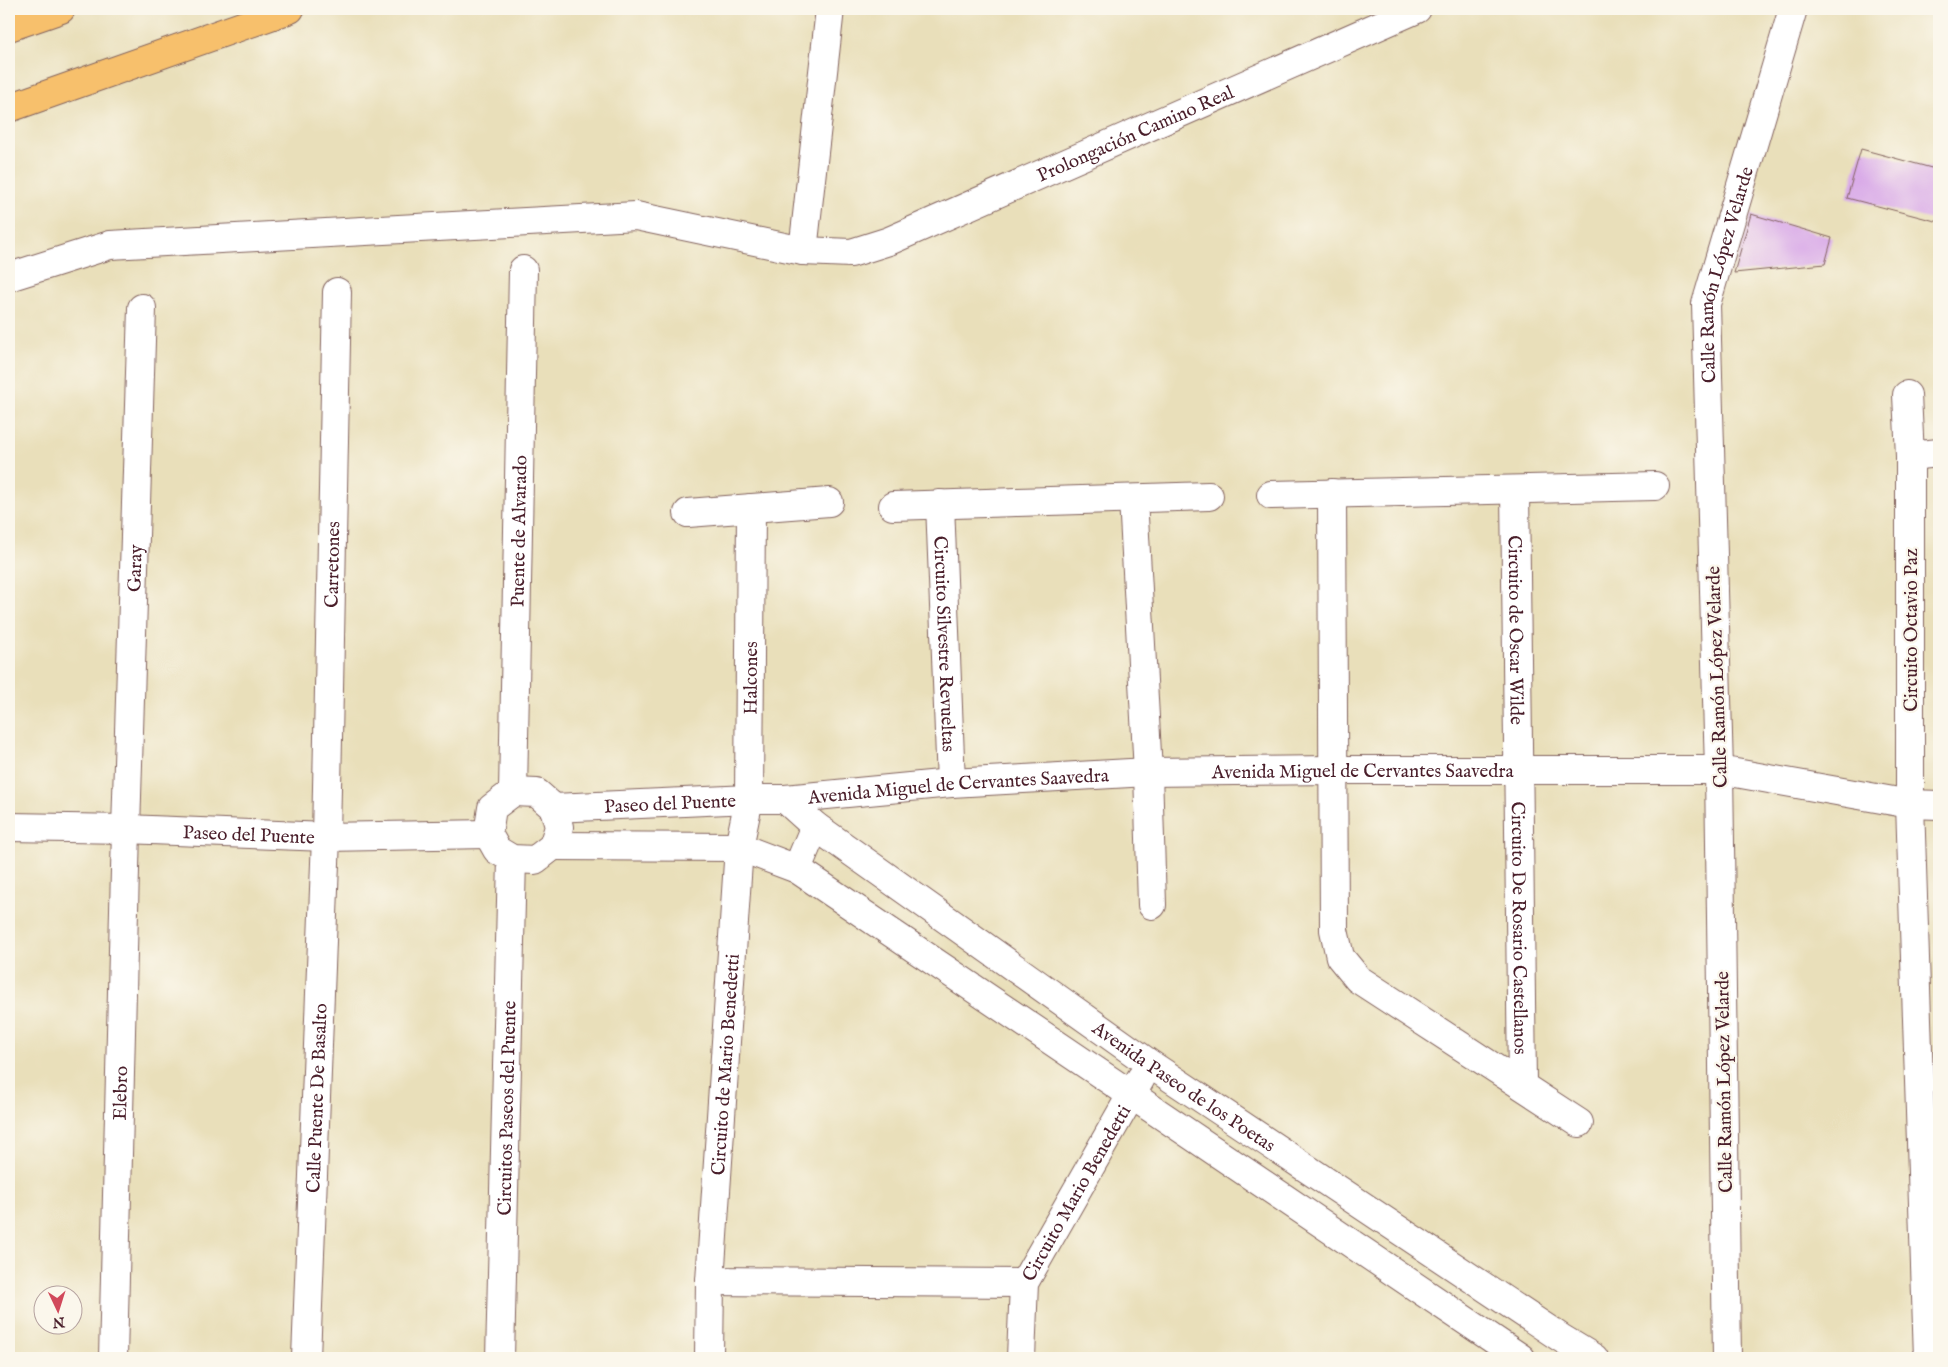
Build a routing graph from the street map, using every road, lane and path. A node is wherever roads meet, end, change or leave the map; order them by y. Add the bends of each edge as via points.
1 (61, 9) edge
2 (290, 9) edge
3 (830, 9) edge
4 (1417, 9) edge
5 (1793, 9) edge
6 (9, 27) edge
7 (9, 108) edge
8 (803, 251) junction
9 (523, 270) dead end
10 (9, 277) edge
11 (337, 292) dead end
12 (142, 308) dead end
13 (1907, 396) dead end
14 (1939, 453) edge
15 (1910, 456) junction
16 (1655, 486) dead end
17 (1515, 490) junction
18 (1332, 493) junction
19 (1209, 496) dead end
20 (1271, 496) dead end
21 (1133, 499) junction
22 (828, 502) dead end
23 (940, 504) junction
24 (893, 506) dead end
25 (751, 508) junction
26 (688, 512) dead end
27 (1333, 770) junction
28 (1719, 770) junction
29 (1517, 771) junction
30 (1148, 772) junction
31 (950, 783) junction
32 (513, 792) junction
33 (750, 799) junction
34 (785, 799) junction
35 (1910, 804) junction
36 (1939, 805) edge
37 (554, 808) junction
38 (815, 826) junction
39 (9, 827) edge
40 (126, 829) junction
41 (488, 834) junction
42 (326, 838) junction
43 (553, 846) junction
44 (750, 852) junction
45 (512, 859) junction
46 (797, 869) junction
47 (1152, 905) dead end
48 (1150, 1064) junction
49 (1522, 1084) junction
50 (1131, 1093) junction
51 (1579, 1123) dead end
52 (710, 1281) junction
53 (1024, 1283) junction
54 (1933, 1292) edge
55 (708, 1355) dead end
56 (112, 1358) edge
57 (306, 1358) edge
58 (500, 1358) edge
59 (1021, 1358) edge
60 (1521, 1358) edge
61 (1594, 1358) edge
62 (1727, 1358) edge
63 (1928, 1358) edge

1 - 6 highway
2 - 7 highway
3 - 8 street
4 - 8 street, Prolongación Camino Real via 889,241 851,253
5 - 28 street, Calle Ramón López Velarde via 1706,304
8 - 10 street, Prolongación Camino Real via 636,216 110,245
9 - 32 street, Puente de Alvarado
11 - 42 street, Carretones
12 - 40 street, Garay
13 - 15 street, Circuito Octavio Paz
14 - 15 street
15 - 35 street, Circuito Octavio Paz
16 - 17 street
17 - 18 street
17 - 29 street, Circuito de Oscar Wilde
18 - 20 street
18 - 27 street
19 - 21 street
21 - 23 street
21 - 30 street
22 - 25 street
23 - 24 street
23 - 31 street, Circuito Silvestre Revueltas
25 - 26 street
25 - 33 street, Halcones
27 - 29 street, Avenida Miguel de Cervantes Saavedra
27 - 30 street, Avenida Miguel de Cervantes Saavedra
27 - 49 street, Circuito De Rosario Castellanos via 1334,930 1340,957 1358,979
28 - 29 street, Avenida Miguel de Cervantes Saavedra
28 - 35 street, Avenida Miguel de Cervantes Saavedra
28 - 62 street, Calle Ramón López Velarde
29 - 49 street, Circuito De Rosario Castellanos
30 - 31 street, Avenida Miguel de Cervantes Saavedra
30 - 47 street
31 - 34 street, Avenida Miguel de Cervantes Saavedra
32 - 37 street via 537,792
32 - 41 street via 492,808
33 - 34 street, Paseo del Puente
33 - 37 street, Paseo del Puente
33 - 44 street, Halcones
34 - 38 street, Avenida Paseo de los Poetas
35 - 36 street, Avenida Miguel de Cervantes Saavedra
35 - 54 street, Circuito Octavio Paz
37 - 43 street via 559,827
38 - 46 street
38 - 48 street, Avenida Paseo de los Poetas
39 - 40 street, Paseo del Puente
40 - 42 street, Paseo del Puente
40 - 56 street, Elebro
41 - 42 street, Paseo del Puente
41 - 45 street via 497,850
42 - 57 street, Calle Puente De Basalto
43 - 44 street
43 - 45 street via 535,860
44 - 46 street, Avenida Paseo de los Poetas
44 - 52 street, Circuito de Mario Benedetti
45 - 58 street, Circuitos Paseos del Puente
46 - 50 street, Avenida Paseo de los Poetas
48 - 50 street, Circuito Mario Benedetti
48 - 61 street, Avenida Paseo de los Poetas
49 - 51 street, Circuito De Rosario Castellanos
50 - 53 street, Circuito Mario Benedetti
50 - 60 street, Avenida Paseo de los Poetas
52 - 53 street
52 - 55 street, Circuito de Mario Benedetti
53 - 59 street, Circuito Mario Benedetti
54 - 63 street, Circuito Octavio Paz

